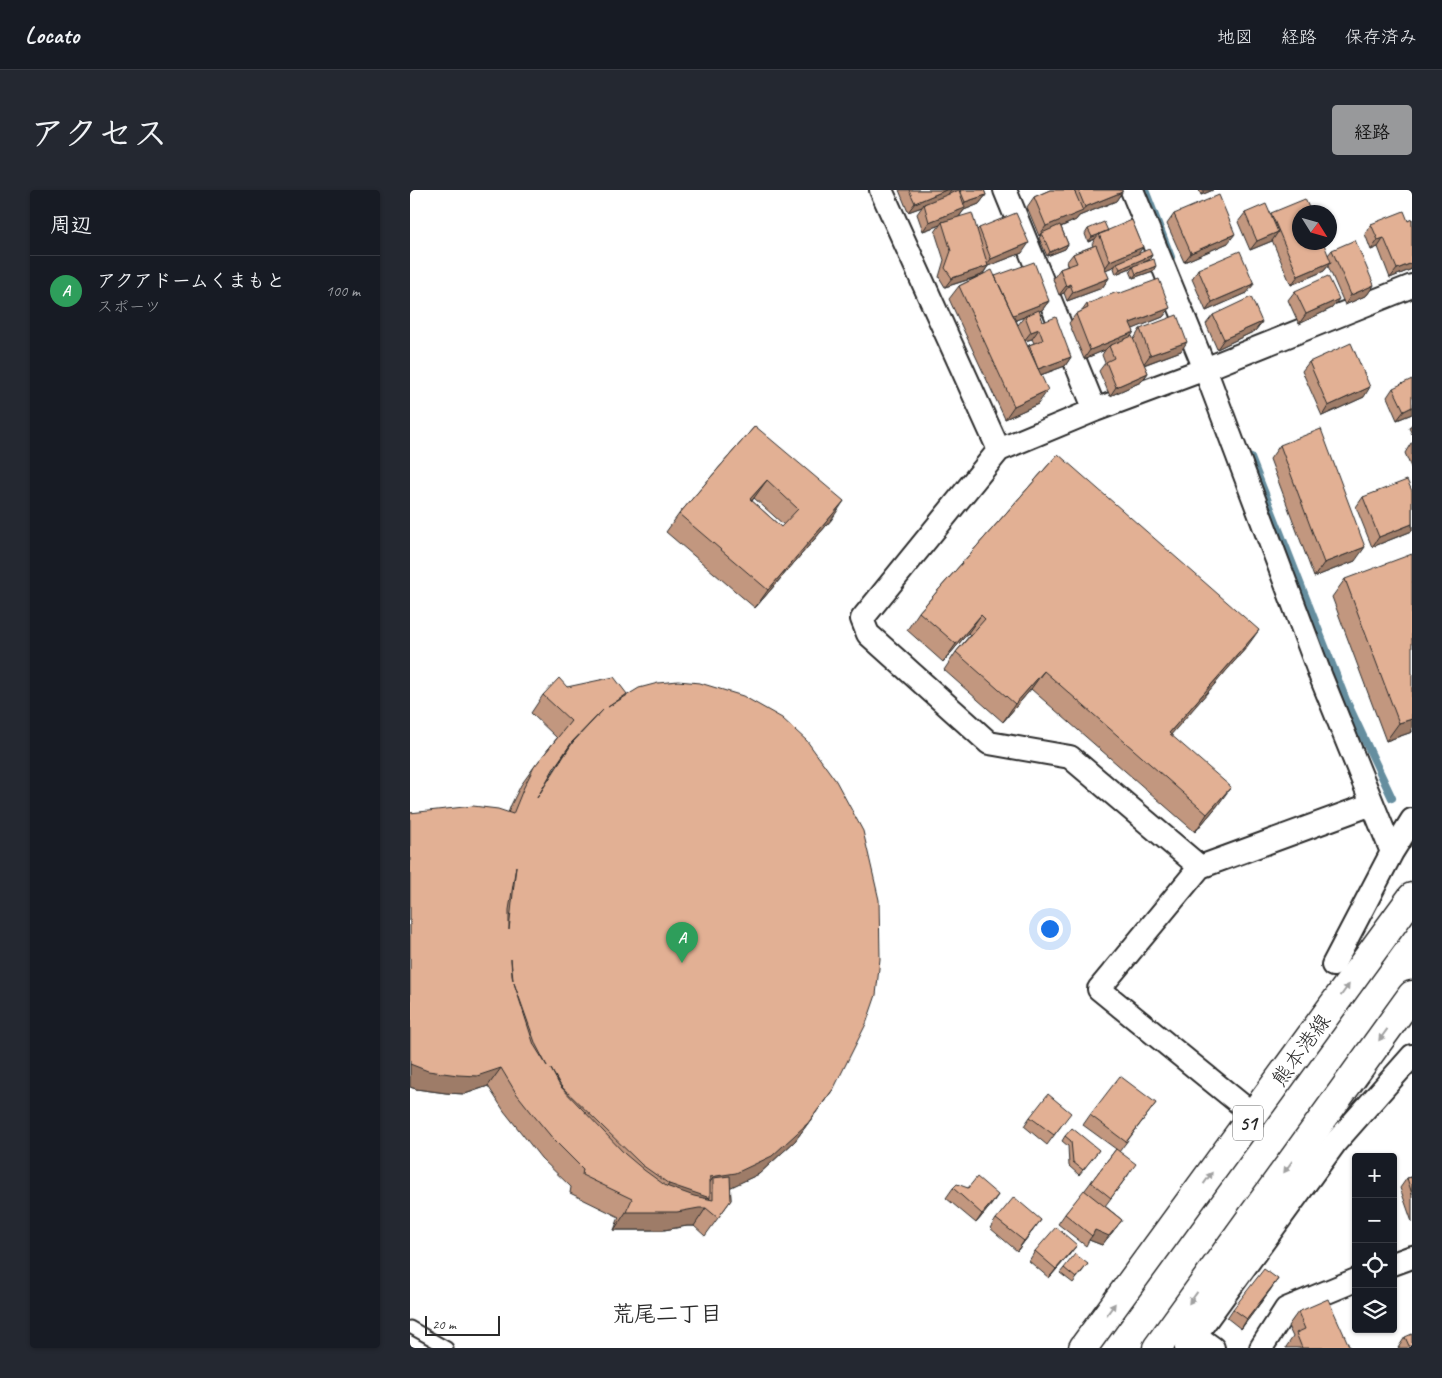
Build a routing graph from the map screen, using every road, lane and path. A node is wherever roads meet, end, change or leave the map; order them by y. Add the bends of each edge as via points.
1 (882, 190) edge
2 (1005, 190) edge
3 (1132, 190) edge
4 (1412, 286) edge
5 (1205, 368) junction
6 (1095, 410) junction
7 (999, 450) junction
8 (1372, 804) junction
9 (1412, 820) edge
10 (1392, 852) junction
11 (1200, 867) junction
12 (1412, 897) edge
13 (1333, 965) dead end
14 (1412, 995) edge
15 (1412, 1056) edge
16 (1254, 1115) junction
17 (1412, 1257) edge
18 (1397, 1263) edge
19 (1352, 1282) edge
20 (410, 1327) edge
21 (1198, 1344) edge
22 (447, 1348) edge
23 (1083, 1348) edge
24 (1157, 1348) edge
25 (1261, 1348) edge

1 - 7 street
2 - 6 street
3 - 5 street
4 - 5 street
5 - 6 street
5 - 8 street
6 - 7 street
7 - 11 street via 862,619 868,634 989,743 1070,758
8 - 10 street
8 - 11 street
9 - 10 street
10 - 13 street
11 - 16 street via 1098,989
16 -> 12 main road, 熊本港線 / 51
14 -> 24 main road
15 - 21 street via 1335,1143
23 -> 16 main road, 熊本港線 / 51
17 - 18 street
19 - 25 street via 1286,1309
20 - 22 lane

